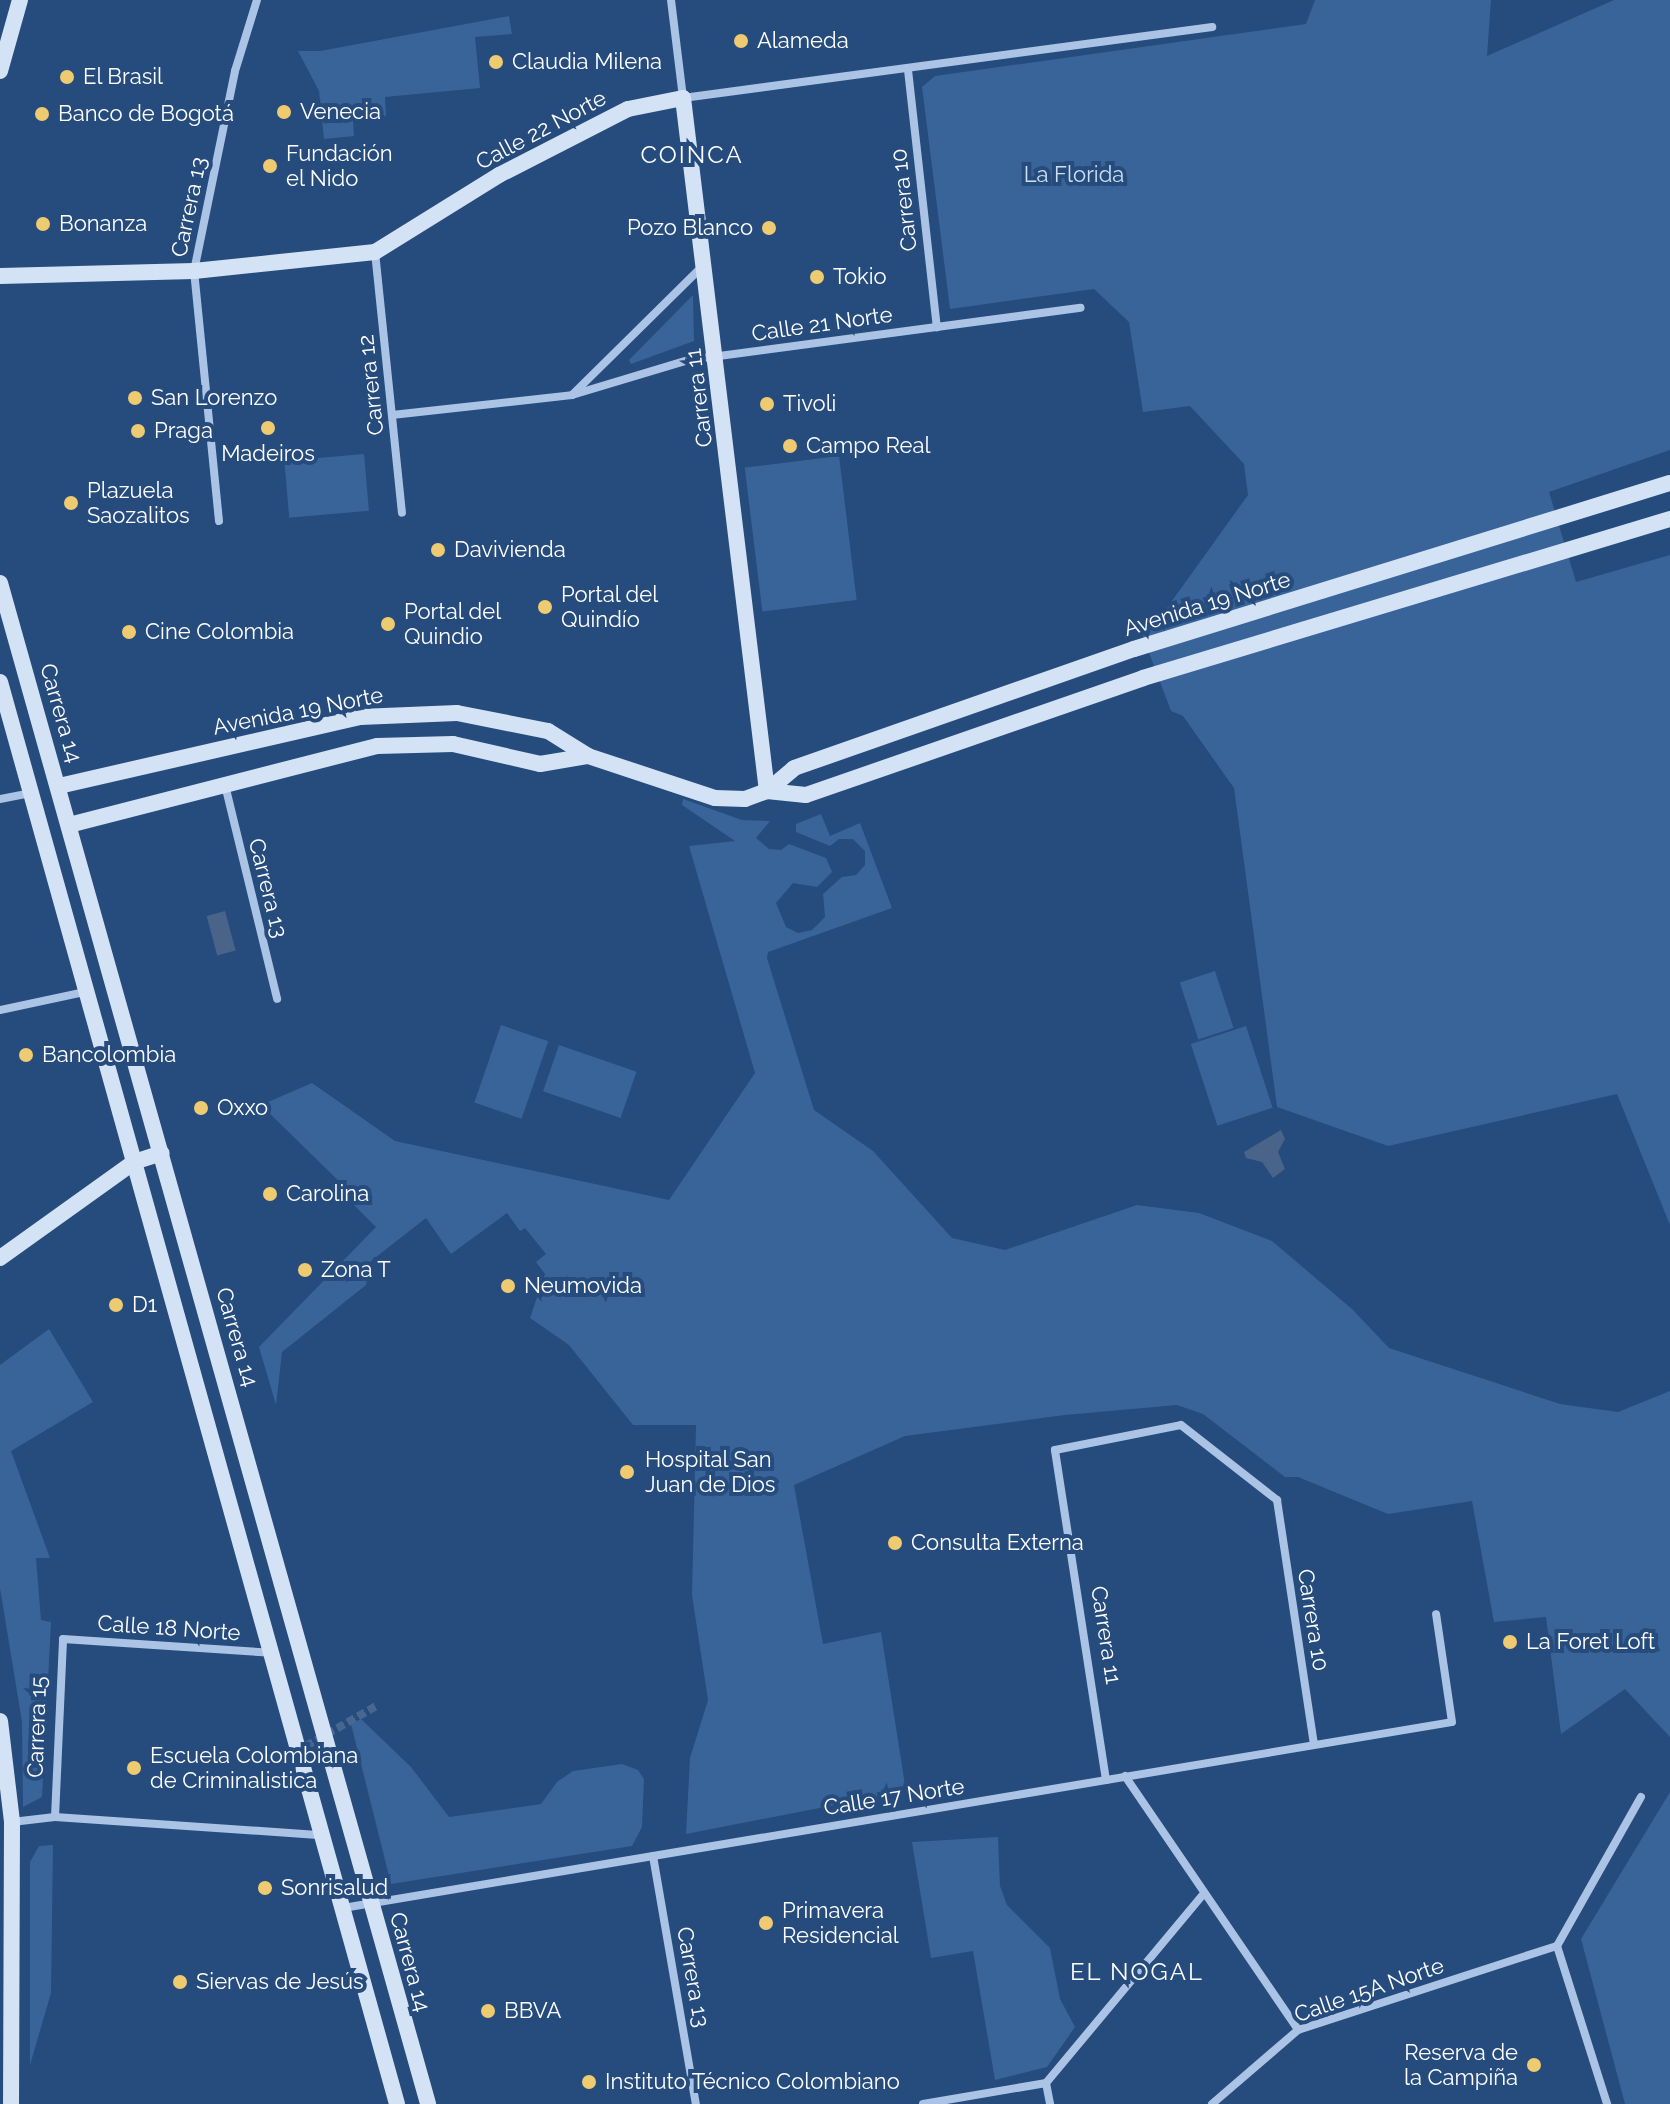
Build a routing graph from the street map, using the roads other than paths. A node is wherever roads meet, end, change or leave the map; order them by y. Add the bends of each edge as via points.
1 (20, 0) edge
2 (257, 0) edge
3 (671, 0) edge
4 (1212, 27) dead end
5 (4, 38) edge
6 (908, 70) junction
7 (0, 71) edge
8 (683, 98) junction
9 (375, 252) junction
10 (705, 264) junction
11 (194, 271) junction
12 (0, 276) edge
13 (1081, 308) dead end
14 (937, 327) junction
15 (716, 357) junction
16 (572, 395) junction
17 (392, 415) junction
18 (1670, 483) edge
19 (402, 513) dead end
20 (1670, 519) edge
21 (219, 521) dead end
22 (0, 583) edge
23 (0, 682) edge
24 (588, 756) junction
25 (225, 785) junction
26 (59, 786) junction
27 (767, 791) junction
28 (31, 793) junction
29 (0, 799) edge
30 (69, 825) junction
31 (85, 992) junction
32 (277, 999) dead end
33 (0, 1010) edge
34 (162, 1153) junction
35 (134, 1162) junction
36 (0, 1258) edge
37 (1055, 1450) joint
38 (1436, 1614) dead end
39 (63, 1639) joint
40 (273, 1653) junction
41 (0, 1721) edge
42 (1314, 1744) junction
43 (1125, 1776) junction
44 (1106, 1780) junction
45 (1641, 1797) dead end
46 (55, 1817) junction
47 (12, 1822) junction
48 (322, 1835) junction
49 (653, 1856) junction
50 (1202, 1896) junction
51 (372, 1903) junction
52 (342, 1908) junction
53 (1557, 1946) junction
54 (1298, 2030) junction
55 (1046, 2083) junction
56 (1224, 2094) junction
57 (11, 2104) edge
58 (397, 2104) edge
59 (428, 2104) edge
60 (696, 2104) edge
61 (923, 2104) edge
62 (1050, 2104) edge
63 (1212, 2104) edge
64 (1228, 2104) edge
65 (1607, 2104) edge

1 - 5 street
2 - 11 street, Carrera 13 via 235,71
3 - 8 street, Carrera 11
4 - 6 street, Calle 22 Norte
5 - 7 street
6 - 8 street, Calle 22 Norte
6 - 14 street, Carrera 10
8 - 9 street, Calle 22 Norte via 628,109 499,175
8 - 10 street, Carrera 11
9 - 11 street, Calle 22 Norte
9 - 17 street, Carrera 12
10 - 15 street, Carrera 11
10 - 16 street
11 - 12 street, Calle 22 Norte
11 - 21 street, Carrera 13
13 - 14 street, Calle 21 Norte
14 - 15 street, Calle 21 Norte
15 - 16 street, Calle 21 Norte
15 - 27 street, Carrera 11
16 - 17 street, Calle 21 Norte
17 - 19 street, Carrera 12
18 - 27 street, Avenida 19 Norte via 1134,649 794,768
20 - 27 street, Avenida 19 Norte via 1143,678 806,795
22 - 26 street, Carrera 14
23 - 28 street
24 - 25 street, Avenida 19 Norte via 540,764 453,744 377,746
24 - 26 street, Avenida 19 Norte via 548,731 457,713 390,714
24 - 27 street, Avenida 19 Norte via 715,798 745,799
25 - 30 street, Avenida 19 Norte
25 - 32 street, Carrera 13
26 - 30 street, Carrera 14
28 - 29 street
28 - 31 street
30 - 34 street, Carrera 14
31 - 33 street
31 - 35 street
34 - 35 street
34 - 51 street, Carrera 14
35 - 36 street
35 - 40 street
37 - 42 street, Carrera 10 via 1181,1425 1277,1500
37 - 44 street, Carrera 11
38 - 42 street, Calle 17 Norte via 1452,1722
39 - 40 street, Calle 18 Norte
39 - 46 street, Carrera 15
40 - 48 street
41 - 47 street, Carrera 15
42 - 43 street, Calle 17 Norte
43 - 44 street, Calle 17 Norte
43 - 50 street
44 - 49 street, Calle 17 Norte
45 - 53 street
46 - 47 street
46 - 48 street
47 - 57 street, Carrera 15
48 - 52 street
49 - 51 street, Calle 17 Norte
49 - 60 street, Carrera 13
50 - 54 street
50 - 55 street
51 - 52 street, Calle 17 Norte
51 - 59 street, Carrera 14
52 - 58 street
53 - 54 street, Calle 15A Norte
53 - 65 street
54 - 56 street, Calle 15A Norte
55 - 61 street
55 - 62 street
56 - 63 street, Calle 15A Norte
56 - 64 street

